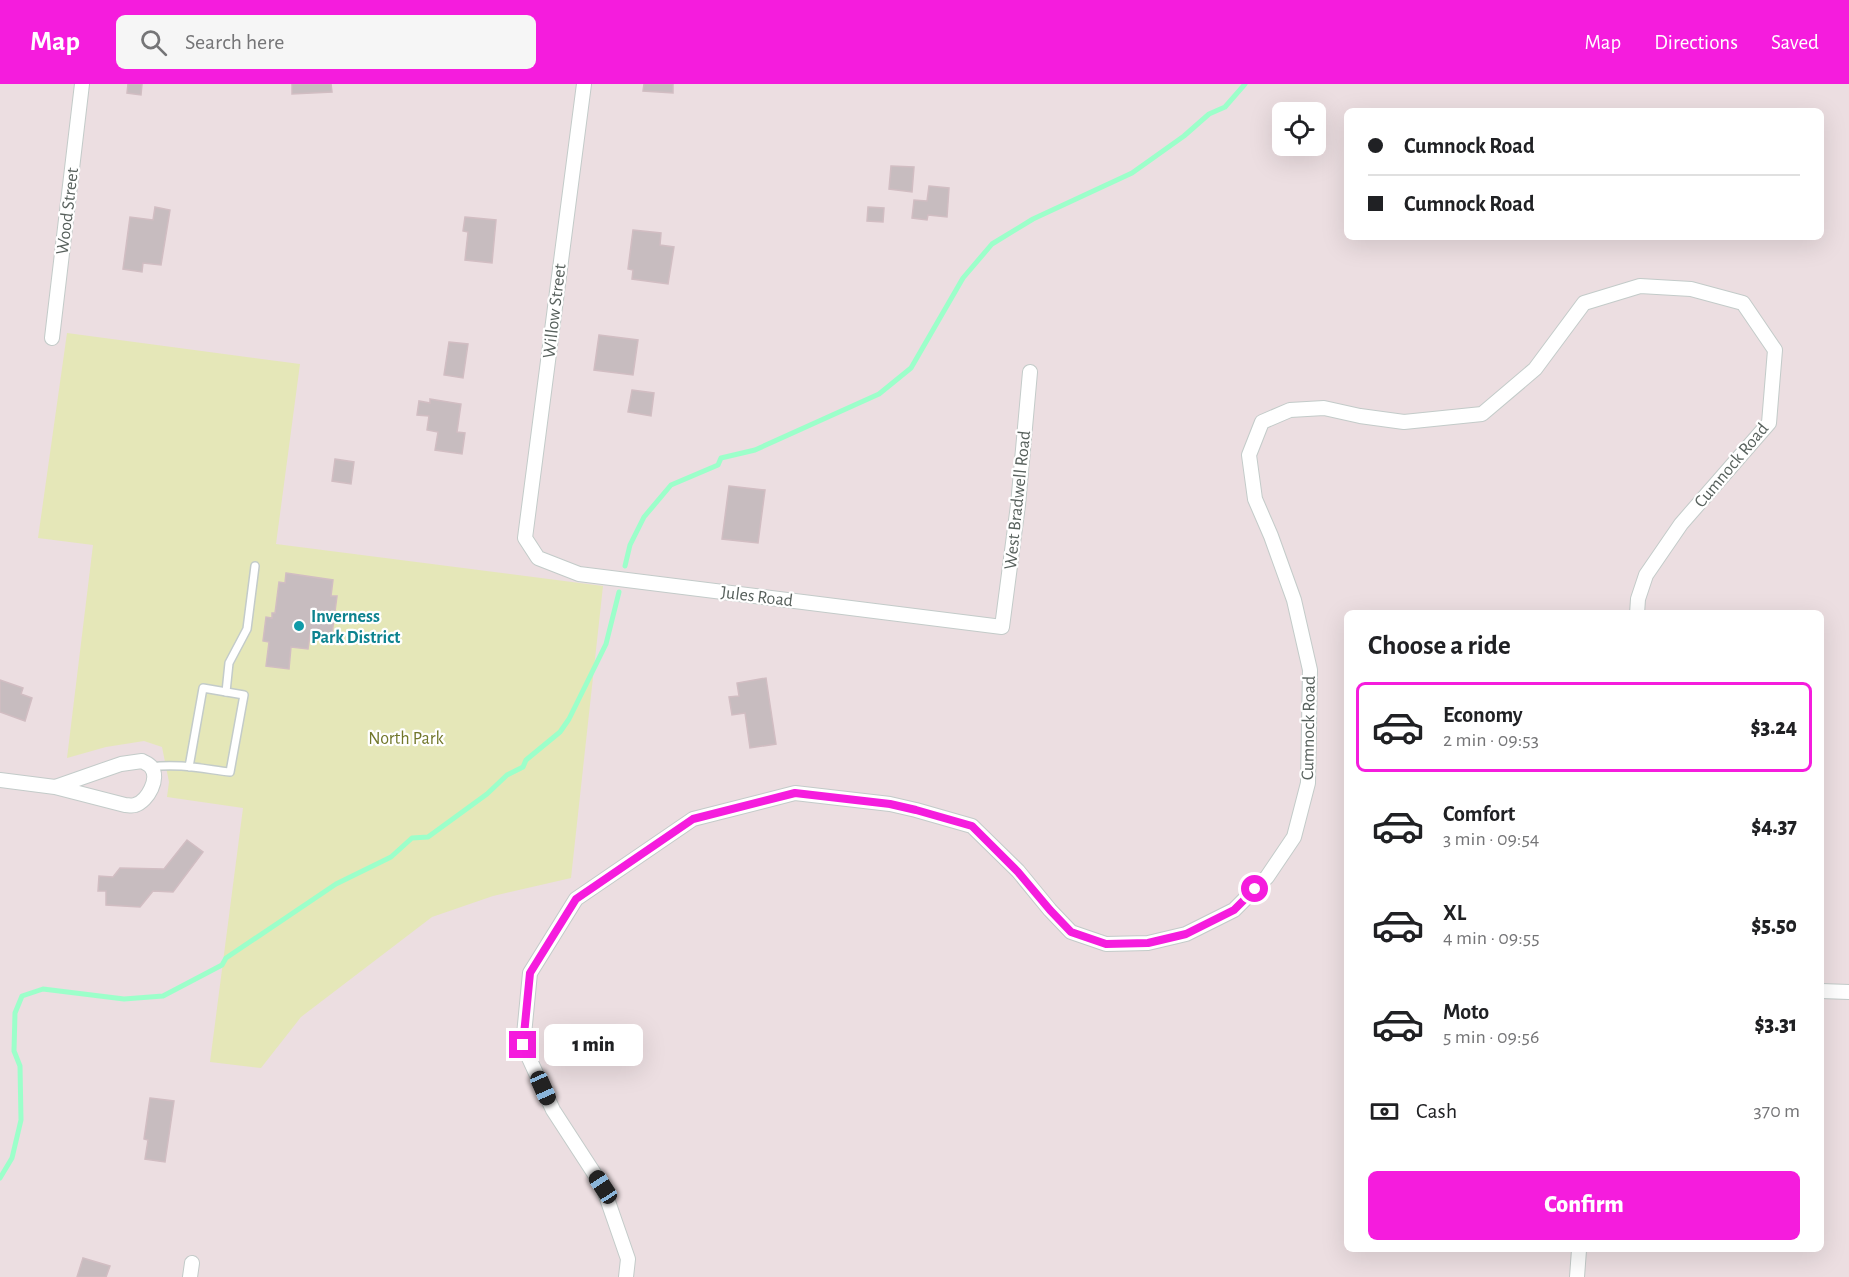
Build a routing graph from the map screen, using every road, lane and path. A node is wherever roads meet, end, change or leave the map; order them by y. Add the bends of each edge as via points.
1 (82, 84) edge
2 (584, 84) edge
3 (52, 338) dead end
4 (1030, 372) dead end
5 (525, 538) joint
6 (255, 566) dead end
7 (1637, 610) edge
8 (1002, 627) joint
9 (226, 692) junction
10 (151, 767) junction
11 (189, 767) junction
12 (0, 780) edge
13 (55, 787) junction
14 (1824, 991) edge
15 (1849, 992) edge
16 (1580, 1252) edge
17 (626, 1277) edge
18 (1577, 1277) edge

1 - 3 street, Wood Street
2 - 5 street, Willow Street
4 - 8 street, West Bradwell Road
5 - 8 street, Jules Road via 538,558 579,574
6 - 9 lane via 247,629 229,663
7 - 17 street, Cumnock Road via 1646,575 1681,524 1769,423 1775,350 1743,303 1691,289 1640,286 1584,303 1535,369 1482,414 1404,422 1323,408 1290,410 1262,422 1249,454 1255,499 1294,600 1310,670 1308,783 1294,837 1267,877 1234,910 1186,934 1148,943 1106,944 1071,932 972,826 890,804 795,793 693,819 576,899 530,973 523,1045 553,1110 603,1187 628,1259
9 - 11 lane via 204,688
9 - 11 lane via 244,695 230,772
10 - 11 lane
10 - 13 street via 142,761 121,764
10 - 13 street via 155,775 152,787 136,805
12 - 13 street
14 - 15 street
16 - 18 street

